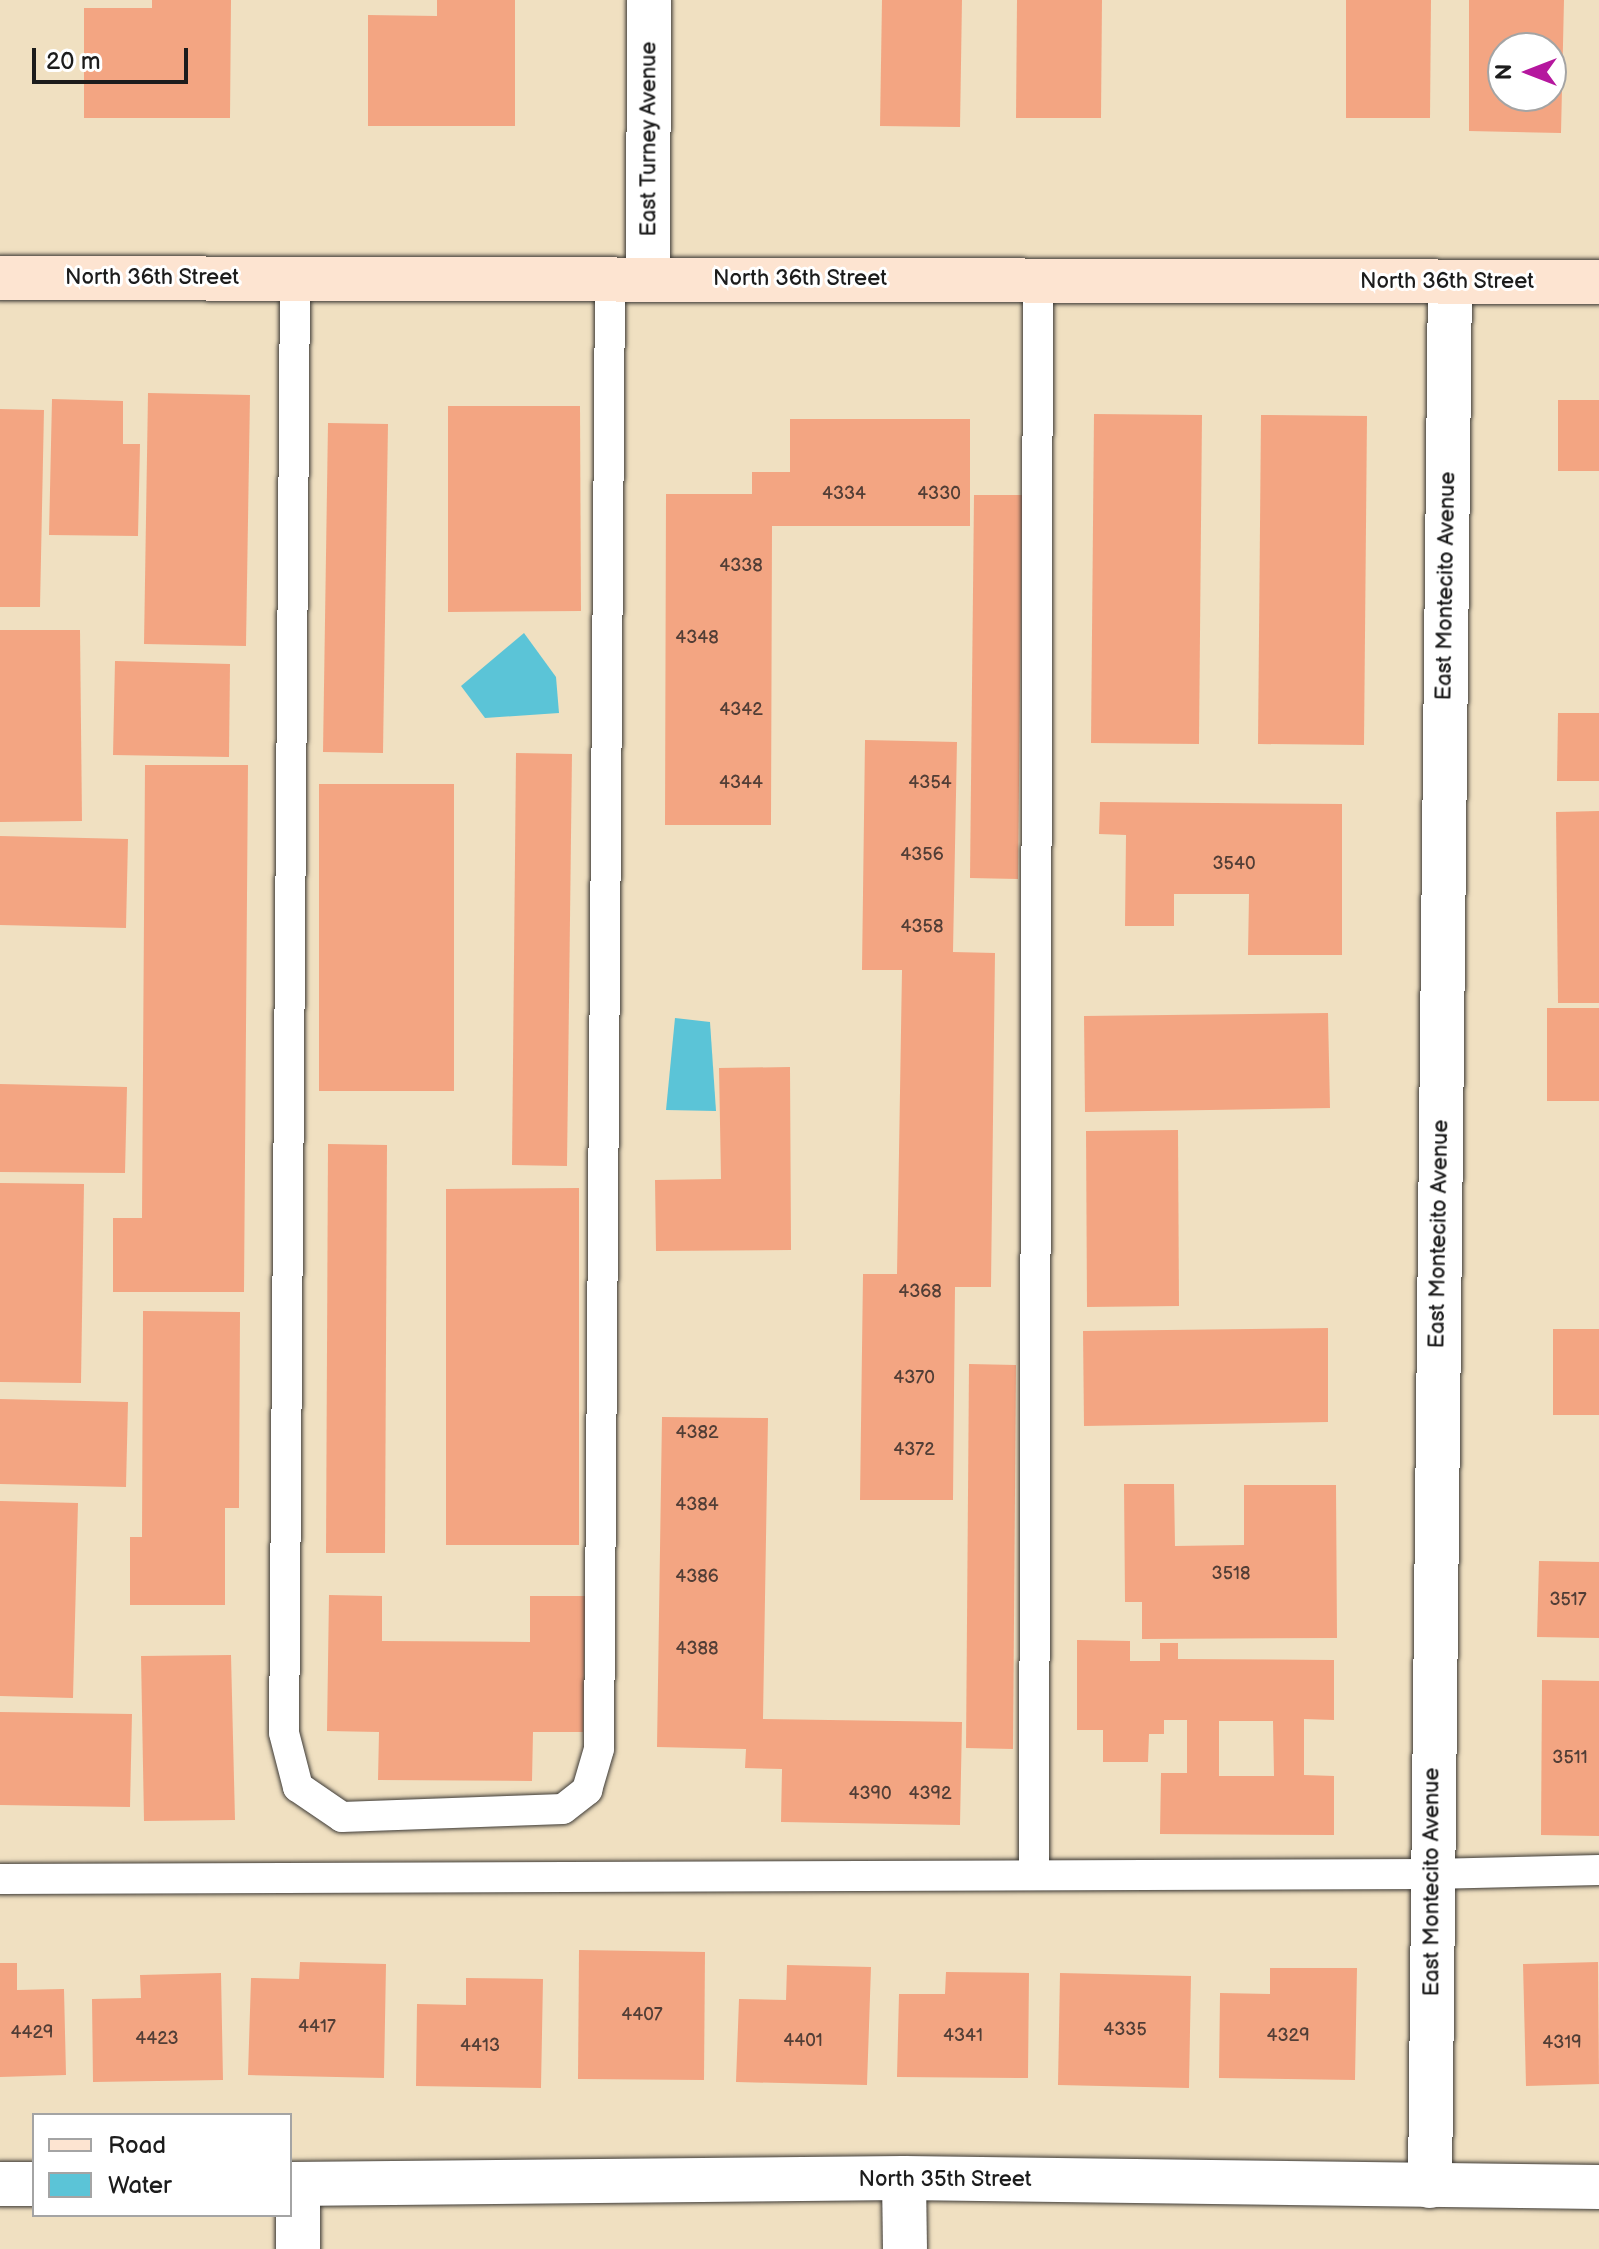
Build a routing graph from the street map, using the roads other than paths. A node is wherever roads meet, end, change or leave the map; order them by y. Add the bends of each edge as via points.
1 (649, 0) edge
2 (0, 278) edge
3 (295, 279) junction
4 (629, 279) junction
5 (1038, 281) junction
6 (1599, 282) edge
7 (1450, 283) junction
8 (1599, 1870) edge
9 (1431, 1874) junction
10 (1034, 1875) junction
11 (0, 1879) edge
12 (904, 2178) junction
13 (0, 2184) edge
14 (32, 2184) edge
15 (294, 2184) edge
16 (1430, 2186) junction
17 (1599, 2187) edge
18 (298, 2249) edge
19 (905, 2249) edge

1 - 4 street, East Turney Avenue
2 - 3 main road, North 36th Street
3 - 4 main road, North 36th Street
3 - 4 lane via 284,1733 298,1787 342,1817 563,1809 587,1790 599,1749
4 - 5 main road, North 36th Street
5 - 7 main road, North 36th Street
5 - 10 lane
6 - 7 main road, North 36th Street
7 - 9 street, East Montecito Avenue
8 - 9 lane
9 - 10 lane
9 - 16 street, East Montecito Avenue
10 - 11 lane
12 - 15 street, North 35th Street
12 - 16 street, North 35th Street
12 - 19 street
13 - 14 street
15 - 18 street
16 - 17 street, North 35th Street

